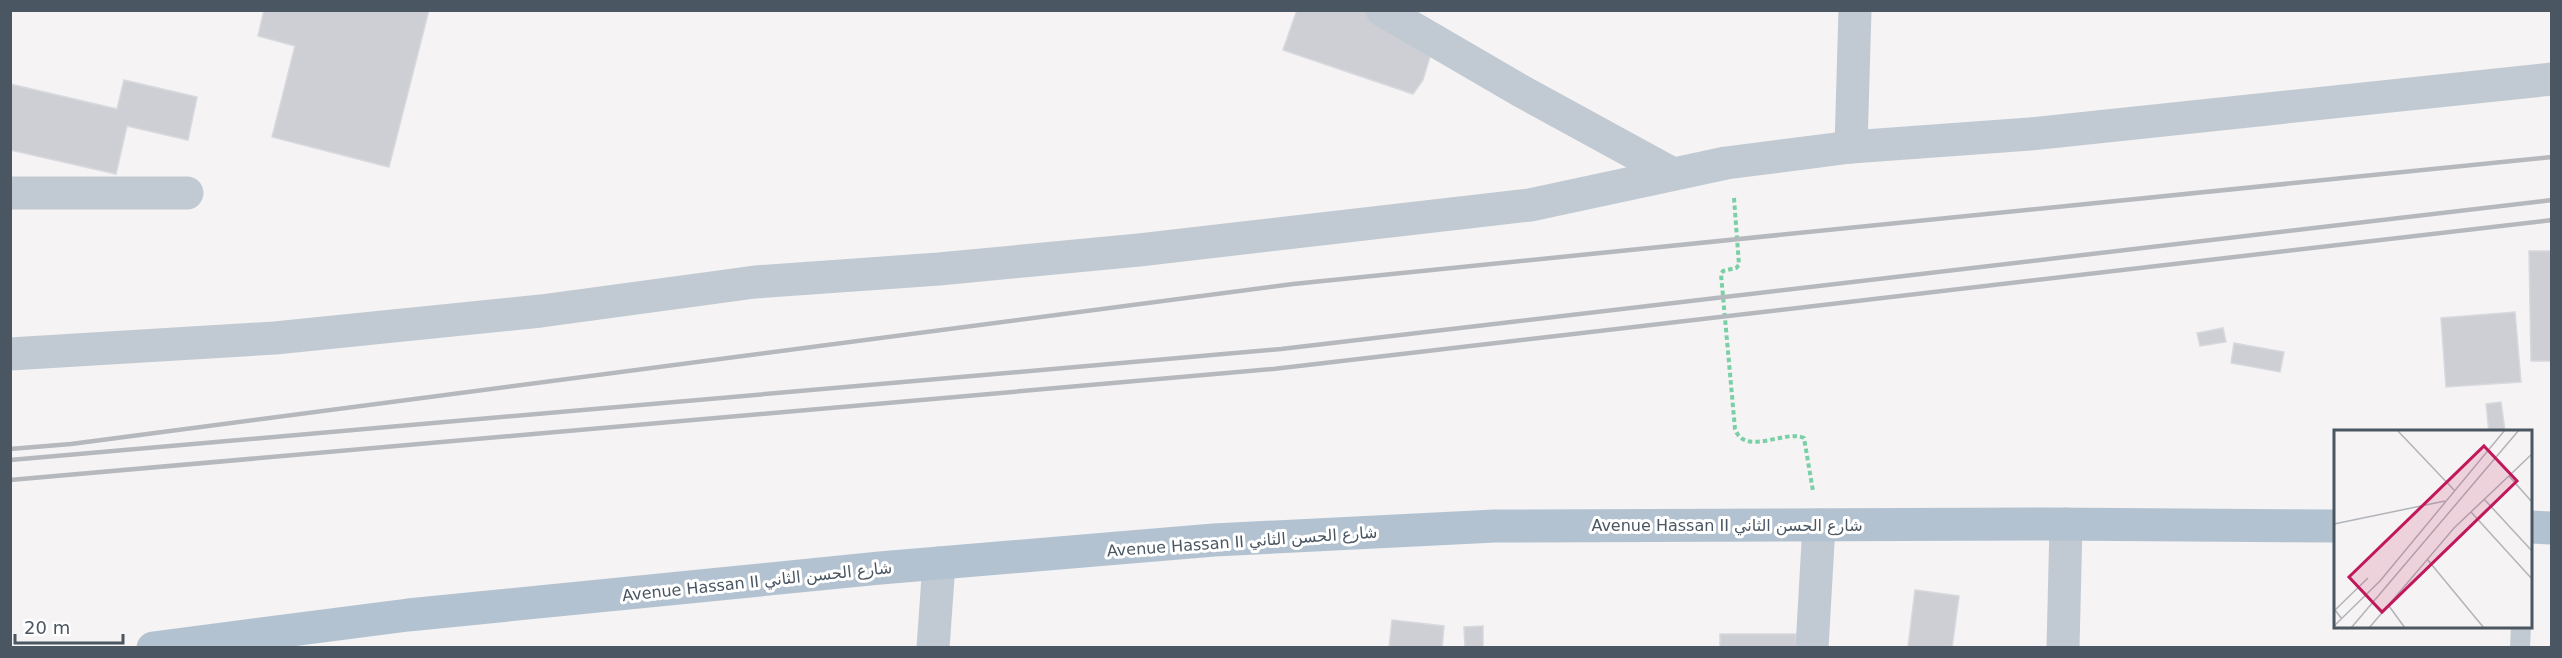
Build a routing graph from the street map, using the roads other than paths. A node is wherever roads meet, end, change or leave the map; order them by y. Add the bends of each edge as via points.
1 (1382, 10) edge
2 (1855, 10) edge
3 (2552, 79) edge
4 (1851, 147) junction
5 (1671, 173) junction
6 (187, 193) dead end
7 (10, 194) edge
8 (10, 354) edge
9 (2066, 524) junction
10 (1819, 525) junction
11 (2334, 526) edge
12 (2532, 527) edge
13 (2552, 528) edge
14 (939, 563) junction
15 (2521, 628) edge
16 (153, 648) edge
17 (933, 648) edge
18 (1812, 648) edge
19 (2063, 648) edge
20 (2520, 648) edge

1 - 5 street
2 - 4 street
3 - 4 street via 2030,134
4 - 5 street
5 - 8 street via 1530,205 1140,250 755,282 541,311 287,337
6 - 7 street
9 - 10 main road, Avenue Hassan II شارع الحسن الثاني
9 - 11 main road, Avenue Hassan II شارع الحسن الثاني
9 - 19 street
10 - 14 main road, Avenue Hassan II شارع الحسن الثاني via 1496,525 1214,540
10 - 18 street
12 - 13 main road
14 - 16 main road, Avenue Hassan II شارع الحسن الثاني via 408,615
14 - 17 street
15 - 20 lane

